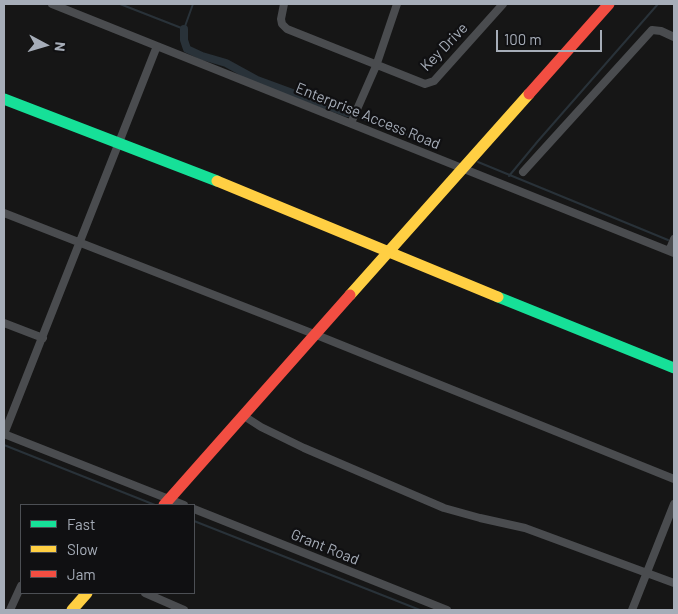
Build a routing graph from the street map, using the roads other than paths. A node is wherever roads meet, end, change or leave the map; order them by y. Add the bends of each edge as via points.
1 (52, 4) edge
2 (284, 4) edge
3 (398, 4) edge
4 (503, 4) edge
5 (609, 4) edge
6 (674, 37) edge
7 (157, 46) junction
8 (376, 66) junction
9 (4, 99) edge
10 (351, 123) junction
11 (118, 144) junction
12 (462, 168) junction
13 (523, 172) dead end
14 (4, 213) edge
15 (674, 239) edge
16 (78, 243) junction
17 (672, 252) edge
18 (388, 253) junction
19 (4, 322) edge
20 (314, 334) junction
21 (43, 338) junction
22 (674, 368) edge
23 (244, 416) junction
24 (4, 434) edge
25 (674, 479) edge
26 (167, 502) edge
27 (674, 504) edge
28 (195, 509) edge
29 (646, 574) junction
30 (674, 583) edge
31 (20, 588) edge
32 (86, 594) edge
33 (147, 594) edge
34 (10, 610) edge
35 (72, 610) edge
36 (184, 610) edge
37 (447, 610) edge
38 (632, 610) edge

1 - 7 street, Enterprise Access Road
2 - 8 street via 281,19 287,29
3 - 8 street
4 - 8 street, Key Drive via 432,82 423,84
5 - 12 street
6 - 13 street via 652,30
7 - 10 street, Enterprise Access Road
7 - 11 street
8 - 10 street
9 - 11 street
10 - 12 street, Enterprise Access Road
11 - 16 street
11 - 18 street via 254,195
12 - 17 street, Enterprise Access Road
12 - 18 street
14 - 16 street
15 - 17 street
16 - 20 street
16 - 21 street
18 - 20 street
18 - 22 street
19 - 21 street
20 - 23 street
20 - 25 street
21 - 24 street
23 - 26 street
23 - 29 street via 304,448 444,508 525,528
24 - 26 street
27 - 29 street
28 - 37 street, Grant Road
29 - 30 street
29 - 38 street
31 - 34 street
32 - 35 street
33 - 36 street

